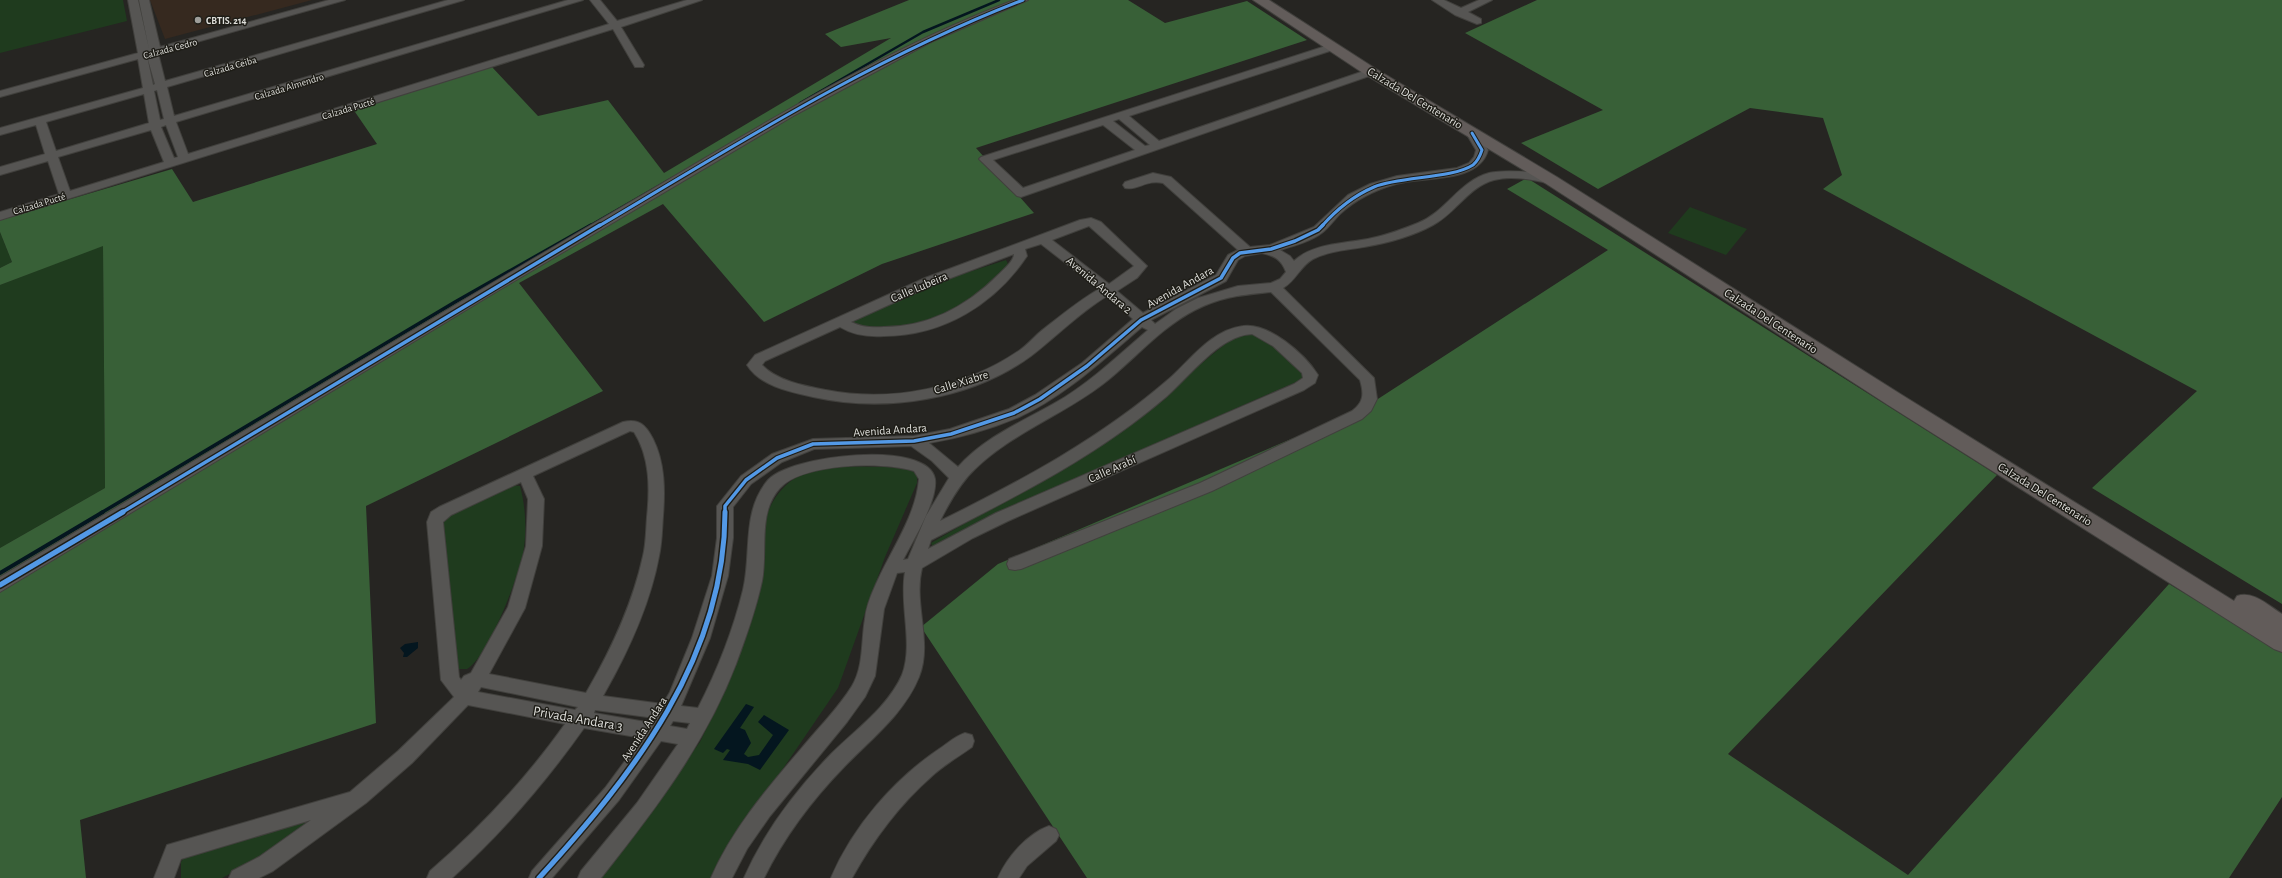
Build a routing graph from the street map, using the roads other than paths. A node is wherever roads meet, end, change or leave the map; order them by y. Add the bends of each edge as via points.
1 (133, 0) edge
2 (144, 0) edge
3 (329, 0) edge
4 (340, 0) edge
5 (459, 0) edge
6 (578, 0) edge
7 (595, 0) edge
8 (697, 0) edge
9 (1023, 0) edge
10 (1260, 0) edge
11 (1276, 0) edge
12 (1437, 0) edge
13 (1487, 0) edge
14 (1459, 12) junction
15 (1477, 21) dead end
16 (615, 25) junction
17 (1332, 47) junction
18 (148, 51) junction
19 (639, 65) dead end
20 (1371, 72) junction
21 (162, 86) junction
22 (0, 88) edge
23 (150, 89) junction
24 (0, 94) edge
25 (1121, 116) junction
26 (40, 121) junction
27 (170, 121) junction
28 (1105, 121) junction
29 (155, 126) junction
30 (0, 132) edge
31 (1472, 133) junction
32 (1158, 146) junction
33 (1142, 150) junction
34 (51, 156) junction
35 (184, 159) junction
36 (170, 163) junction
37 (0, 172) edge
38 (1551, 180) junction
39 (1129, 185) dead end
40 (1578, 193) junction
41 (65, 195) junction
42 (0, 216) edge
43 (1043, 239) junction
44 (1019, 249) junction
45 (1263, 249) junction
46 (1246, 250) junction
47 (1141, 266) joint
48 (1229, 266) junction
49 (1292, 271) junction
50 (1274, 287) junction
51 (1258, 288) junction
52 (1107, 289) junction
53 (1141, 320) junction
54 (842, 322) junction
55 (1154, 331) junction
56 (754, 365) joint
57 (914, 441) junction
58 (526, 474) junction
59 (958, 478) junction
60 (925, 536) junction
61 (916, 564) junction
62 (1015, 564) dead end
63 (891, 568) junction
64 (0, 585) edge
65 (2282, 626) edge
66 (2282, 642) edge
67 (478, 679) junction
68 (460, 692) junction
69 (590, 702) junction
70 (669, 711) junction
71 (703, 717) junction
72 (579, 720) junction
73 (657, 731) junction
74 (692, 738) junction
75 (965, 741) dead end
76 (358, 797) junction
77 (1049, 835) dead end
78 (726, 877) edge
79 (164, 878) edge
80 (239, 878) edge
81 (437, 878) edge
82 (538, 878) edge
83 (588, 878) edge
84 (754, 878) edge
85 (841, 878) edge
86 (1008, 878) edge

1 - 18 street
2 - 18 street
3 - 18 street, Calzada Cedro
4 - 18 street, Calzada Cedro
5 - 21 street, Calzada Ceiba
6 - 27 street, Calzada Almendro
7 - 16 street
8 - 16 street, Calzada Pucté
9 - 64 street via 987,13 849,79 567,244
10 - 17 main road, Calzada Del Centenario
11 - 40 main road, Calzada Del Centenario
12 - 14 street
13 - 14 street
14 - 15 street
16 - 19 street
16 - 35 street, Calzada Pucté
17 - 20 main road, Calzada Del Centenario
17 - 25 street
18 - 21 street
18 - 22 street, Calzada Cedro
18 - 23 street
18 - 24 street, Calzada Cedro
20 - 31 main road, Calzada Del Centenario
20 - 32 street
21 - 23 street, Calzada Ceiba
21 - 27 street
23 - 26 street, Calzada Ceiba
23 - 29 street
25 - 28 street
25 - 32 street
26 - 30 street, Calzada Ceiba
26 - 34 street
27 - 29 street, Calzada Almendro
27 - 35 street
28 - 33 street
28 - 33 street via 985,159 1021,193
29 - 34 street, Calzada Almendro
29 - 36 street
31 - 38 main road, Calzada Del Centenario
31 - 45 street via 1482,150 1480,158 1473,165 1460,171 1397,180 1374,187 1352,198 1318,230 1295,241
32 - 33 street
34 - 37 street, Calzada Almendro
34 - 41 street
35 - 36 street, Calzada Pucté
36 - 41 street, Calzada Pucté
38 - 40 main road, Calzada Del Centenario
38 - 49 street via 1528,175 1495,175 1475,182 1446,212 1428,223 1380,240 1321,251 1304,258
39 - 46 street via 1153,177 1167,180
40 - 65 main road, Calzada Del Centenario
40 - 66 main road, Calzada Del Centenario via 1895,400
41 - 42 street, Calzada Pucté
43 - 44 street, Calle Lubeira
43 - 47 street, Calle Lubeira via 1091,222 1098,225
43 - 52 street, Avenida Andara 2
44 - 54 street, Calle Lubeira via 930,281
44 - 54 street via 1021,256 1009,273 951,318 926,327 885,333 865,331
45 - 46 street
45 - 49 street via 1285,257 1291,264
46 - 48 street, Avenida Andara via 1233,258
47 - 52 street, Calle Xiabre via 1138,272
48 - 51 street via 1230,273 1236,280
48 - 53 street, Avenida Andara via 1221,278
49 - 50 street via 1289,278
50 - 51 street, Avenida Andara
50 - 62 street via 1368,378 1372,395 1366,409 1206,487
51 - 55 street, Avenida Andara via 1211,298 1188,308
52 - 53 street, Avenida Andara 2
52 - 56 street, Calle Xiabre via 1048,332 1026,352 1001,368 958,385 912,396 876,400 814,392 791,387 764,375 758,372
53 - 55 street, Avenida Andara 2
53 - 57 street, Avenida Andara via 1087,366 1040,399 1014,413 965,430
54 - 56 street, Calle Lubeira via 760,358
55 - 59 street, Avenida Andara via 1080,394 998,442
57 - 59 street, Avenida Andara via 930,450
57 - 70 street, Avenida Andara via 813,444 777,458 746,480 725,506 725,538 720,576 701,638 678,696
58 - 67 street via 536,499 534,546 516,608
58 - 68 street via 445,510 437,516 435,522 450,680
58 - 69 street via 628,426 639,428 655,462 656,515 650,566 636,611 616,656
59 - 60 street, Avenida Andara
60 - 61 street, Avenida Andara
60 - 61 street, Calle Arabí via 1029,483 1074,456 1159,395 1224,339 1242,330 1255,329 1265,333 1311,375 1310,380 1299,387 967,534
61 - 63 street
61 - 84 street, Avenida Andara via 911,586 916,642 911,675 890,707 835,762 796,809
63 - 71 street via 926,494 928,479 924,469 913,464 821,464 799,470 775,483 764,500 756,522 752,588 724,674
63 - 78 street via 875,609 865,681 848,707 758,816
67 - 68 street
67 - 69 street, Privada Andara 3
68 - 72 street, Privada Andara 3
68 - 76 street via 405,757
69 - 70 street, Privada Andara 3
69 - 72 street
70 - 71 street, Privada Andara 3
70 - 73 street, Avenida Andara
71 - 74 street
72 - 73 street, Privada Andara 3
72 - 81 street via 529,787 500,820
73 - 74 street, Privada Andara 3
73 - 82 street, Avenida Andara via 612,794
74 - 83 street via 644,809
75 - 85 street via 925,770 886,810 855,853
76 - 79 street via 174,852
76 - 80 street via 266,864
77 - 86 street via 1020,859

